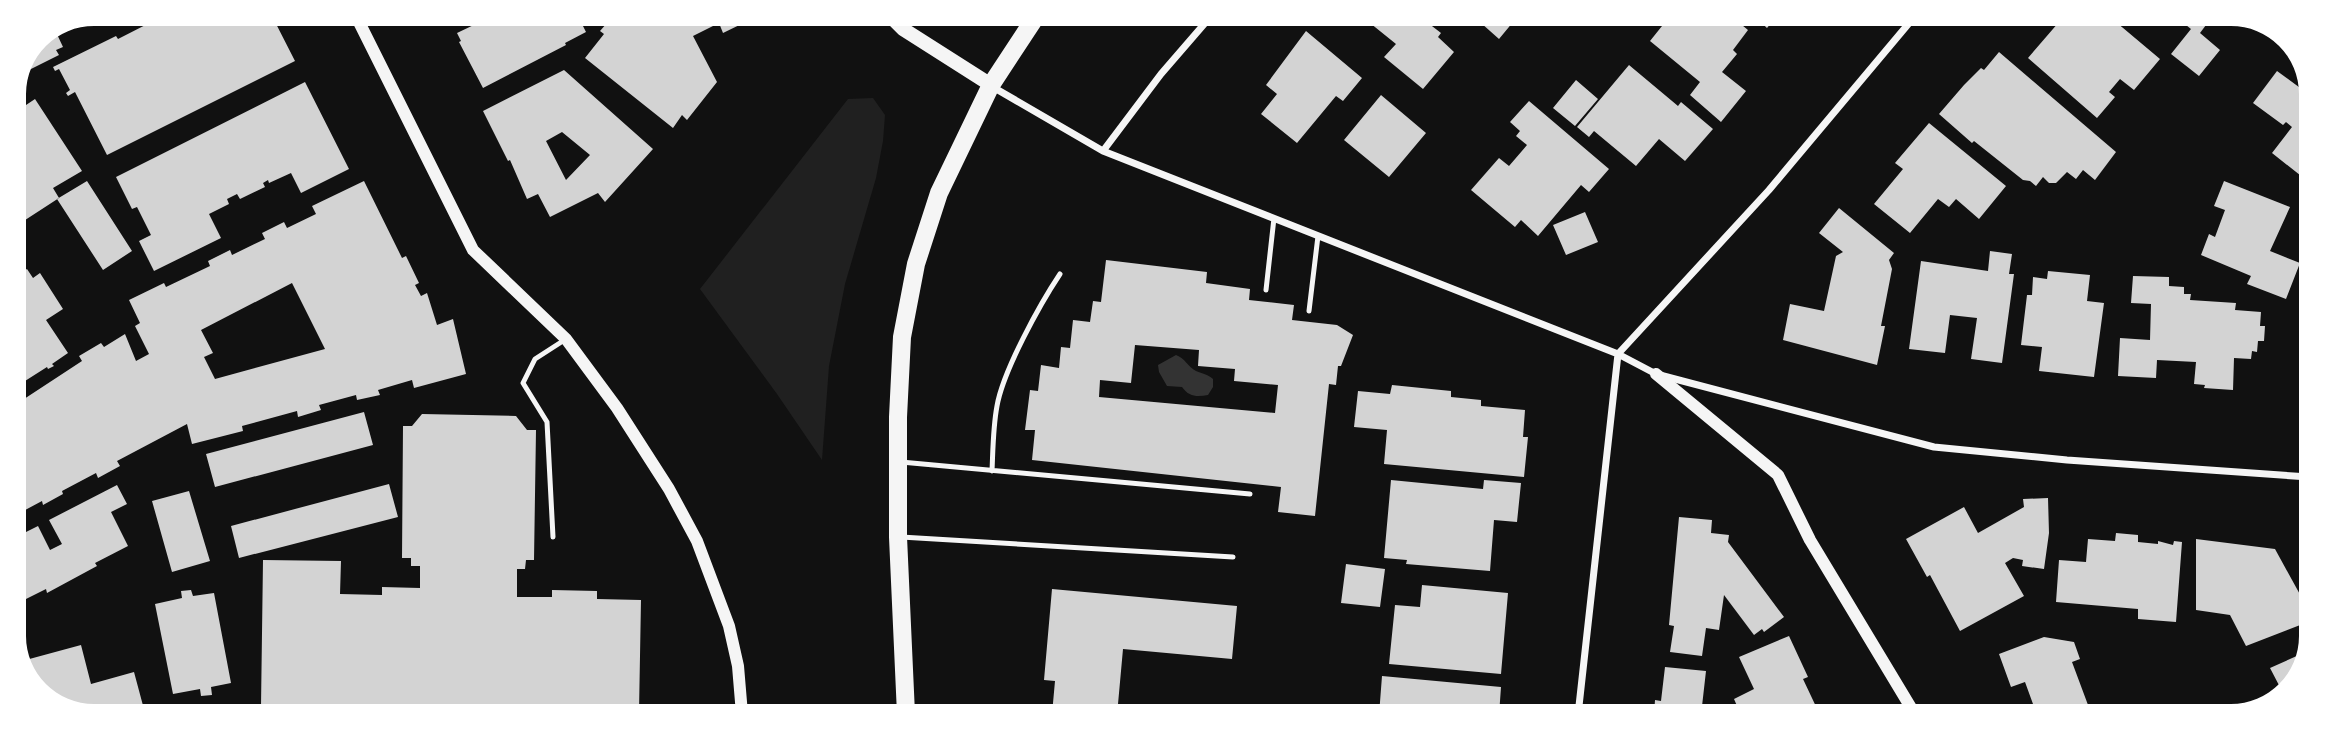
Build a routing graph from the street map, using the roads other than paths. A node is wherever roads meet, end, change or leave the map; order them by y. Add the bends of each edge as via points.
1 (361, 26) edge
2 (901, 26) edge
3 (1030, 26) edge
4 (1202, 26) edge
5 (1907, 26) edge
6 (990, 85) junction
7 (1103, 151) junction
8 (1274, 218) junction
9 (1318, 236) junction
10 (1060, 274) dead end
11 (1266, 290) dead end
12 (1309, 311) dead end
13 (566, 339) junction
14 (1618, 354) junction
15 (1656, 374) junction
16 (898, 461) junction
17 (992, 471) junction
18 (2299, 476) edge
19 (1250, 494) dead end
20 (553, 537) dead end
21 (898, 537) junction
22 (1233, 557) dead end
23 (742, 704) edge
24 (906, 704) edge
25 (1579, 704) edge
26 (1909, 704) edge

1 - 13 street via 473,250
2 - 6 main road
3 - 6 main road
4 - 7 street
5 - 14 street via 1769,190
6 - 7 street
6 - 16 main road via 939,193 916,264 902,337
7 - 8 street
8 - 9 street
8 - 11 lane
9 - 12 lane
9 - 14 street
10 - 17 lane via 1002,388
13 - 20 lane via 535,359 523,383 547,422
13 - 23 street via 617,408 696,541 729,626
14 - 15 street
14 - 25 street
15 - 18 street via 1934,447
15 - 26 street via 1778,475 1810,540
16 - 17 lane
16 - 21 main road
17 - 19 lane
21 - 22 lane
21 - 24 main road

